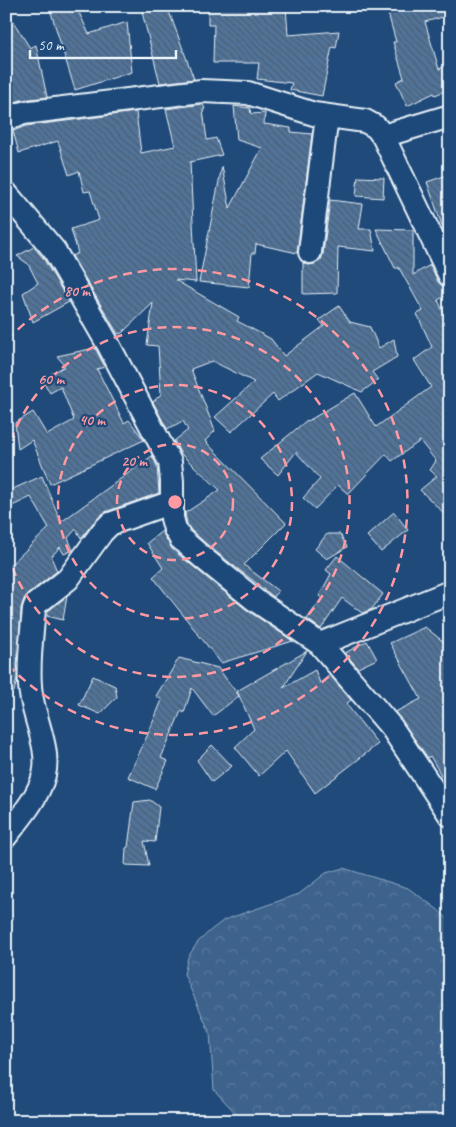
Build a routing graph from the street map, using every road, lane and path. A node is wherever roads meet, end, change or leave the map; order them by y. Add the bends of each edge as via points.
1 (327, 116) junction
2 (450, 116) edge
3 (6, 119) edge
4 (383, 136) junction
5 (6, 193) edge
6 (310, 252) dead end
7 (450, 276) edge
8 (172, 502) junction
9 (450, 592) edge
10 (320, 644) junction
11 (450, 815) edge
12 (6, 836) edge

1 - 3 street via 248,93 201,90 23,113
1 - 4 street via 365,121 376,126
1 - 6 street
2 - 4 street
4 - 7 street
5 - 8 street via 54,250 108,344 170,462
8 - 10 street via 174,529 181,538 254,600
8 - 12 street via 110,524 68,579 36,604 30,686 44,753 44,774 34,798
9 - 10 street
10 - 11 street via 392,728

